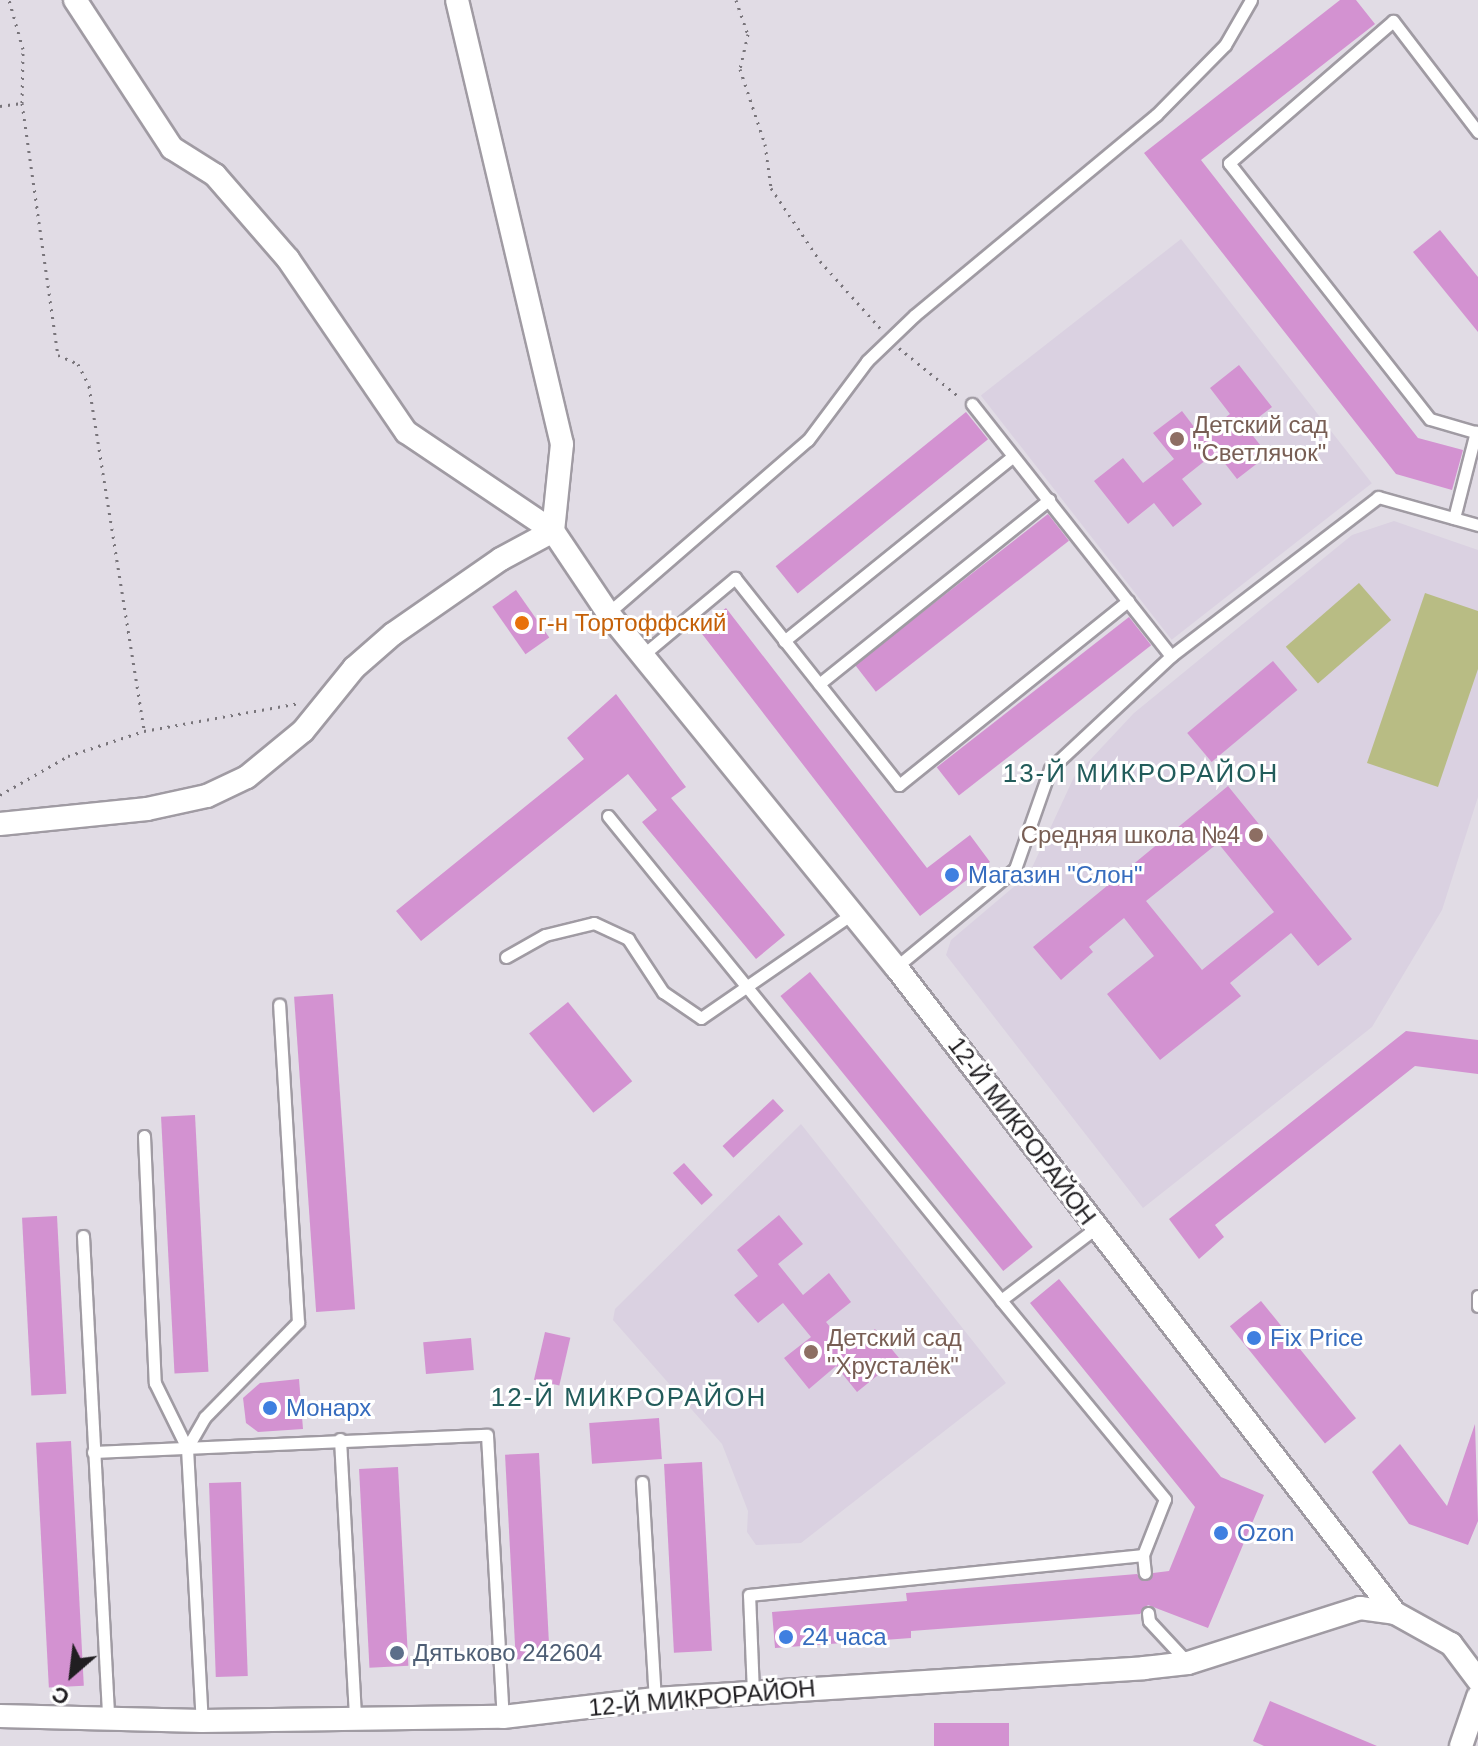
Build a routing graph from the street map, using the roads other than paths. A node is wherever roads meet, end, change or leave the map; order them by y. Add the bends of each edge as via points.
1 (75, 0) edge
2 (457, 0) edge
3 (1251, 0) edge
4 (1478, 132) edge
5 (972, 404) road end
6 (1477, 432) edge
7 (1013, 456) junction
8 (1049, 500) junction
9 (1454, 518) junction
10 (1478, 525) edge
11 (553, 531) junction
12 (1128, 601) junction
13 (608, 613) junction
14 (784, 641) junction
15 (644, 654) junction
16 (1171, 656) junction
17 (819, 684) junction
18 (608, 816) dead end
19 (0, 824) edge
20 (853, 913) junction
21 (506, 957) dead end
22 (896, 967) junction
23 (750, 984) junction
24 (279, 1005) dead end
25 (144, 1136) dead end
26 (1096, 1228) junction
27 (83, 1236) dead end
28 (1478, 1296) edge
29 (1001, 1300) junction
30 (1478, 1306) edge
31 (340, 1439) junction
32 (187, 1448) junction
33 (93, 1452) junction
34 (642, 1482) dead end
35 (1143, 1555) junction
36 (1145, 1573) dead end
37 (1148, 1613) dead end
38 (1395, 1613) junction
39 (1188, 1663) junction
40 (1478, 1680) edge
41 (753, 1693) junction
42 (1478, 1697) edge
43 (655, 1699) junction
44 (0, 1716) edge
45 (503, 1717) junction
46 (355, 1719) junction
47 (108, 1721) junction
48 (202, 1721) junction
49 (1461, 1746) edge

1 - 11 street via 172,148 215,175 288,259 406,432
2 - 11 street via 562,444
3 - 13 lane via 1225,45 1156,115 890,339 808,440
4 - 6 lane via 1393,21 1229,163 1430,419
5 - 7 lane
6 - 9 lane
7 - 8 lane
7 - 14 lane
8 - 12 lane
8 - 17 lane
9 - 10 lane
9 - 16 lane via 1378,497
11 - 13 street, 12-Й МИКРОРАЙОН
11 - 19 street via 501,559 393,634 354,668 275,756 207,796 147,809
12 - 16 lane
12 - 17 lane via 899,785
13 - 15 street, 12-Й МИКРОРАЙОН
14 - 15 lane via 735,578
14 - 17 lane
15 - 20 street, 12-Й МИКРОРАЙОН
16 - 22 lane via 1050,769 1015,869
18 - 23 lane
20 - 22 street, 12-Й МИКРОРАЙОН
20 - 23 lane
21 - 23 lane via 545,935 594,923 628,939 663,992 701,1018
22 - 26 street, 12-Й МИКРОРАЙОН
23 - 29 lane
24 - 32 lane via 298,1322 205,1417
25 - 32 lane via 155,1383
26 - 29 lane
26 - 38 street, 12-Й МИКРОРАЙОН
27 - 33 lane
28 - 30 lane
29 - 35 lane via 1165,1499
31 - 32 lane
31 - 45 lane via 487,1435
31 - 46 lane
32 - 33 lane
32 - 48 lane
33 - 47 lane
34 - 43 lane
35 - 36 lane
35 - 41 lane via 749,1595
37 - 39 lane via 1149,1621
38 - 39 street, 12-Й МИКРОРАЙОН via 1360,1608
38 - 40 street, 12-Й МИКРОРАЙОН via 1451,1644
39 - 41 street, 12-Й МИКРОРАЙОН
41 - 43 street, 12-Й МИКРОРАЙОН
42 - 49 street
43 - 45 street, 12-Й МИКРОРАЙОН
44 - 47 street, 12-Й МИКРОРАЙОН
45 - 46 street, 12-Й МИКРОРАЙОН
46 - 48 street, 12-Й МИКРОРАЙОН
47 - 48 street, 12-Й МИКРОРАЙОН

